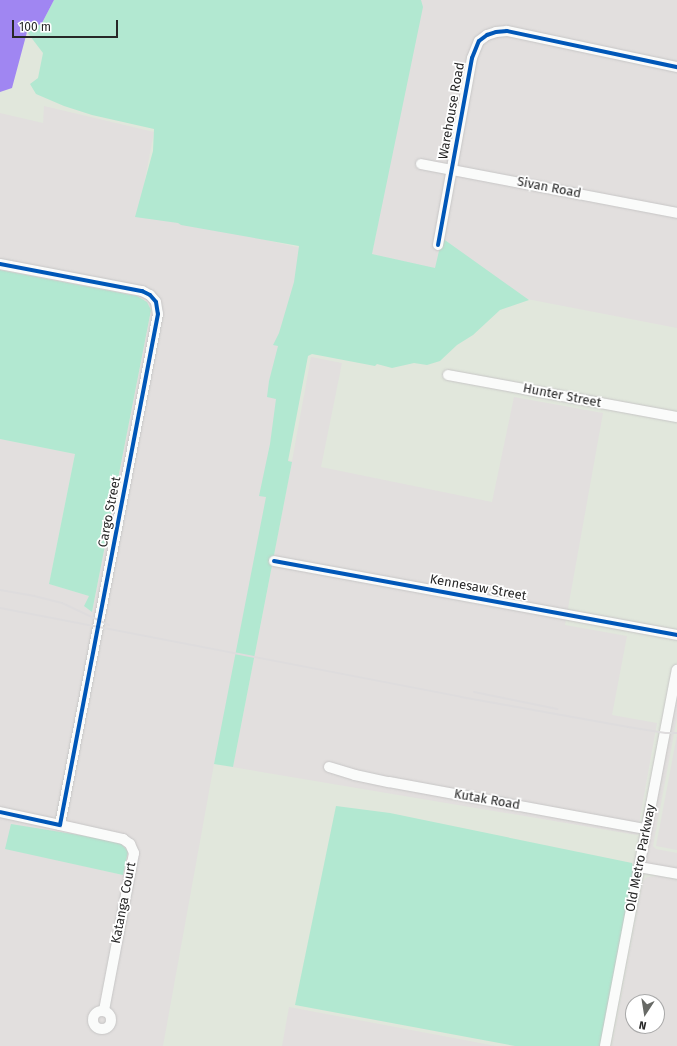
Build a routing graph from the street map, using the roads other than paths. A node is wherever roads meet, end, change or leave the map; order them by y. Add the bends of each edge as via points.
1 (677, 68) edge
2 (421, 164) dead end
3 (451, 170) junction
4 (677, 213) edge
5 (438, 245) dead end
6 (0, 264) edge
7 (448, 375) dead end
8 (677, 417) edge
9 (274, 561) dead end
10 (677, 635) edge
11 (677, 670) edge
12 (329, 767) dead end
13 (0, 812) edge
14 (60, 825) junction
15 (646, 829) junction
16 (639, 867) junction
17 (677, 874) edge
18 (104, 1011) dead end
19 (605, 1046) edge

1 - 3 street, Warehouse Road via 507,31 487,35 479,42 472,58
2 - 3 street, Sivan Road
3 - 4 street, Sivan Road
3 - 5 street, Warehouse Road
6 - 14 street, Cargo Street via 142,291 156,302 158,314
7 - 8 street, Hunter Street
9 - 10 street, Kennesaw Street
11 - 15 street, Old Metro Parkway
12 - 15 street, Kutak Road via 382,781
13 - 14 street
14 - 18 street, Katanga Court via 123,839 130,844 134,853
15 - 16 street, Old Metro Parkway
16 - 17 street
16 - 19 street, Old Metro Parkway

